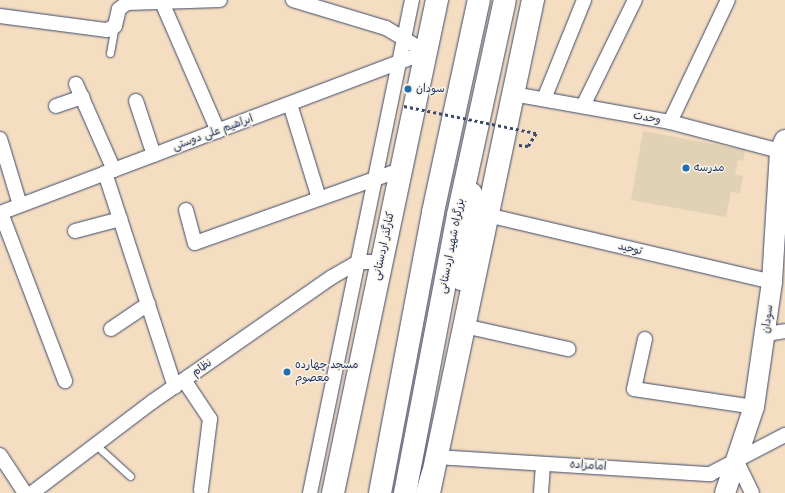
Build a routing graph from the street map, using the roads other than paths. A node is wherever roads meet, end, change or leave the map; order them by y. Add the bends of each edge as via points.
1 (220, 0) edge
2 (293, 0) edge
3 (412, 0) edge
4 (437, 0) edge
5 (479, 0) edge
6 (505, 0) edge
7 (533, 0) edge
8 (584, 0) edge
9 (635, 0) edge
10 (728, 0) edge
11 (161, 1) edge
12 (0, 16) edge
13 (116, 26) junction
14 (404, 39) junction
15 (110, 52) dead end
16 (426, 52) junction
17 (399, 64) junction
18 (76, 84) dead end
19 (513, 94) junction
20 (82, 97) junction
21 (544, 99) junction
22 (136, 101) dead end
23 (290, 104) junction
24 (482, 104) junction
25 (56, 106) dead end
26 (583, 106) junction
27 (670, 122) junction
28 (218, 131) junction
29 (0, 140) edge
30 (782, 145) edge
31 (154, 155) junction
32 (400, 170) junction
33 (110, 172) junction
34 (375, 180) junction
35 (318, 198) junction
36 (20, 205) junction
37 (186, 210) dead end
38 (487, 215) junction
39 (1, 218) edge
40 (120, 219) junction
41 (75, 231) dead end
42 (781, 232) edge
43 (358, 262) junction
44 (381, 262) junction
45 (772, 282) junction
46 (148, 304) junction
47 (464, 326) junction
48 (111, 329) dead end
49 (776, 332) edge
50 (645, 339) dead end
51 (568, 349) dead end
52 (65, 381) dead end
53 (179, 383) junction
54 (754, 407) junction
55 (345, 432) junction
56 (323, 435) junction
57 (785, 435) edge
58 (96, 445) junction
59 (0, 455) edge
60 (737, 462) junction
61 (543, 464) junction
62 (130, 476) dead end
63 (431, 480) edge
64 (201, 490) dead end
65 (25, 493) edge
66 (32, 493) edge
67 (310, 493) edge
68 (333, 493) edge
69 (380, 493) edge
70 (405, 493) edge
71 (541, 493) edge
72 (725, 493) edge
73 (752, 493) edge

1 - 11 street
2 - 14 street via 386,28
3 - 14 street
4 - 16 main road, کنارگذر اردستانی
5 - 69 main road via 433,212
6 - 24 main road, بزرگراه شهید اردستانی
7 - 19 main road
8 - 21 street
9 - 26 street
10 - 27 street
11 - 13 street via 127,3 119,8
11 - 28 street
12 - 13 street via 107,30
13 - 15 lane
14 - 16 street
14 - 17 street
16 - 17 street, ابراهیم علی دوستی
16 - 32 main road, کنارگذر اردستانی
17 - 23 street, ابراهیم علی دوستی
17 - 34 street
18 - 20 street
19 - 21 street, وحدت
19 - 38 main road
20 - 25 street
20 - 33 street
21 - 26 street, وحدت
22 - 31 street
23 - 28 street, ابراهیم علی دوستی
23 - 35 street
24 - 47 main road via 458,299
24 - 70 main road, بزرگراه شهید اردستانی
26 - 27 street, وحدت
27 - 30 street, وحدت
28 - 31 street, ابراهیم علی دوستی
29 - 36 street
30 - 42 street, سودان
31 - 33 street, ابراهیم علی دوستی
32 - 34 street
32 - 44 main road, کنارگذر اردستانی
33 - 36 street, ابراهیم علی دوستی
33 - 40 street
34 - 35 street
34 - 43 street
35 - 37 street via 195,243
36 - 39 street, ابراهیم علی دوستی
38 - 45 street, توحید
38 - 47 main road
39 - 52 street
40 - 41 street
40 - 46 street
42 - 45 street, سودان
43 - 44 street
43 - 53 street, نظام
43 - 56 street
44 - 55 main road, کنارگذر اردستانی
45 - 49 street, سودان
46 - 48 street
46 - 53 street
47 - 51 street
47 - 63 main road
49 - 54 street, سودان
50 - 54 street via 634,389
53 - 58 street, نظام
53 - 64 street via 210,419
54 - 60 street, سودان
55 - 56 street
55 - 68 main road, کنارگذر اردستانی
56 - 67 street
57 - 60 street, امامزاده
58 - 62 lane
58 - 66 street, نظام
59 - 65 street
60 - 61 street, امامزاده via 710,474
60 - 72 street, سودان
60 - 73 street
61 - 63 street, امامزاده
61 - 71 street

